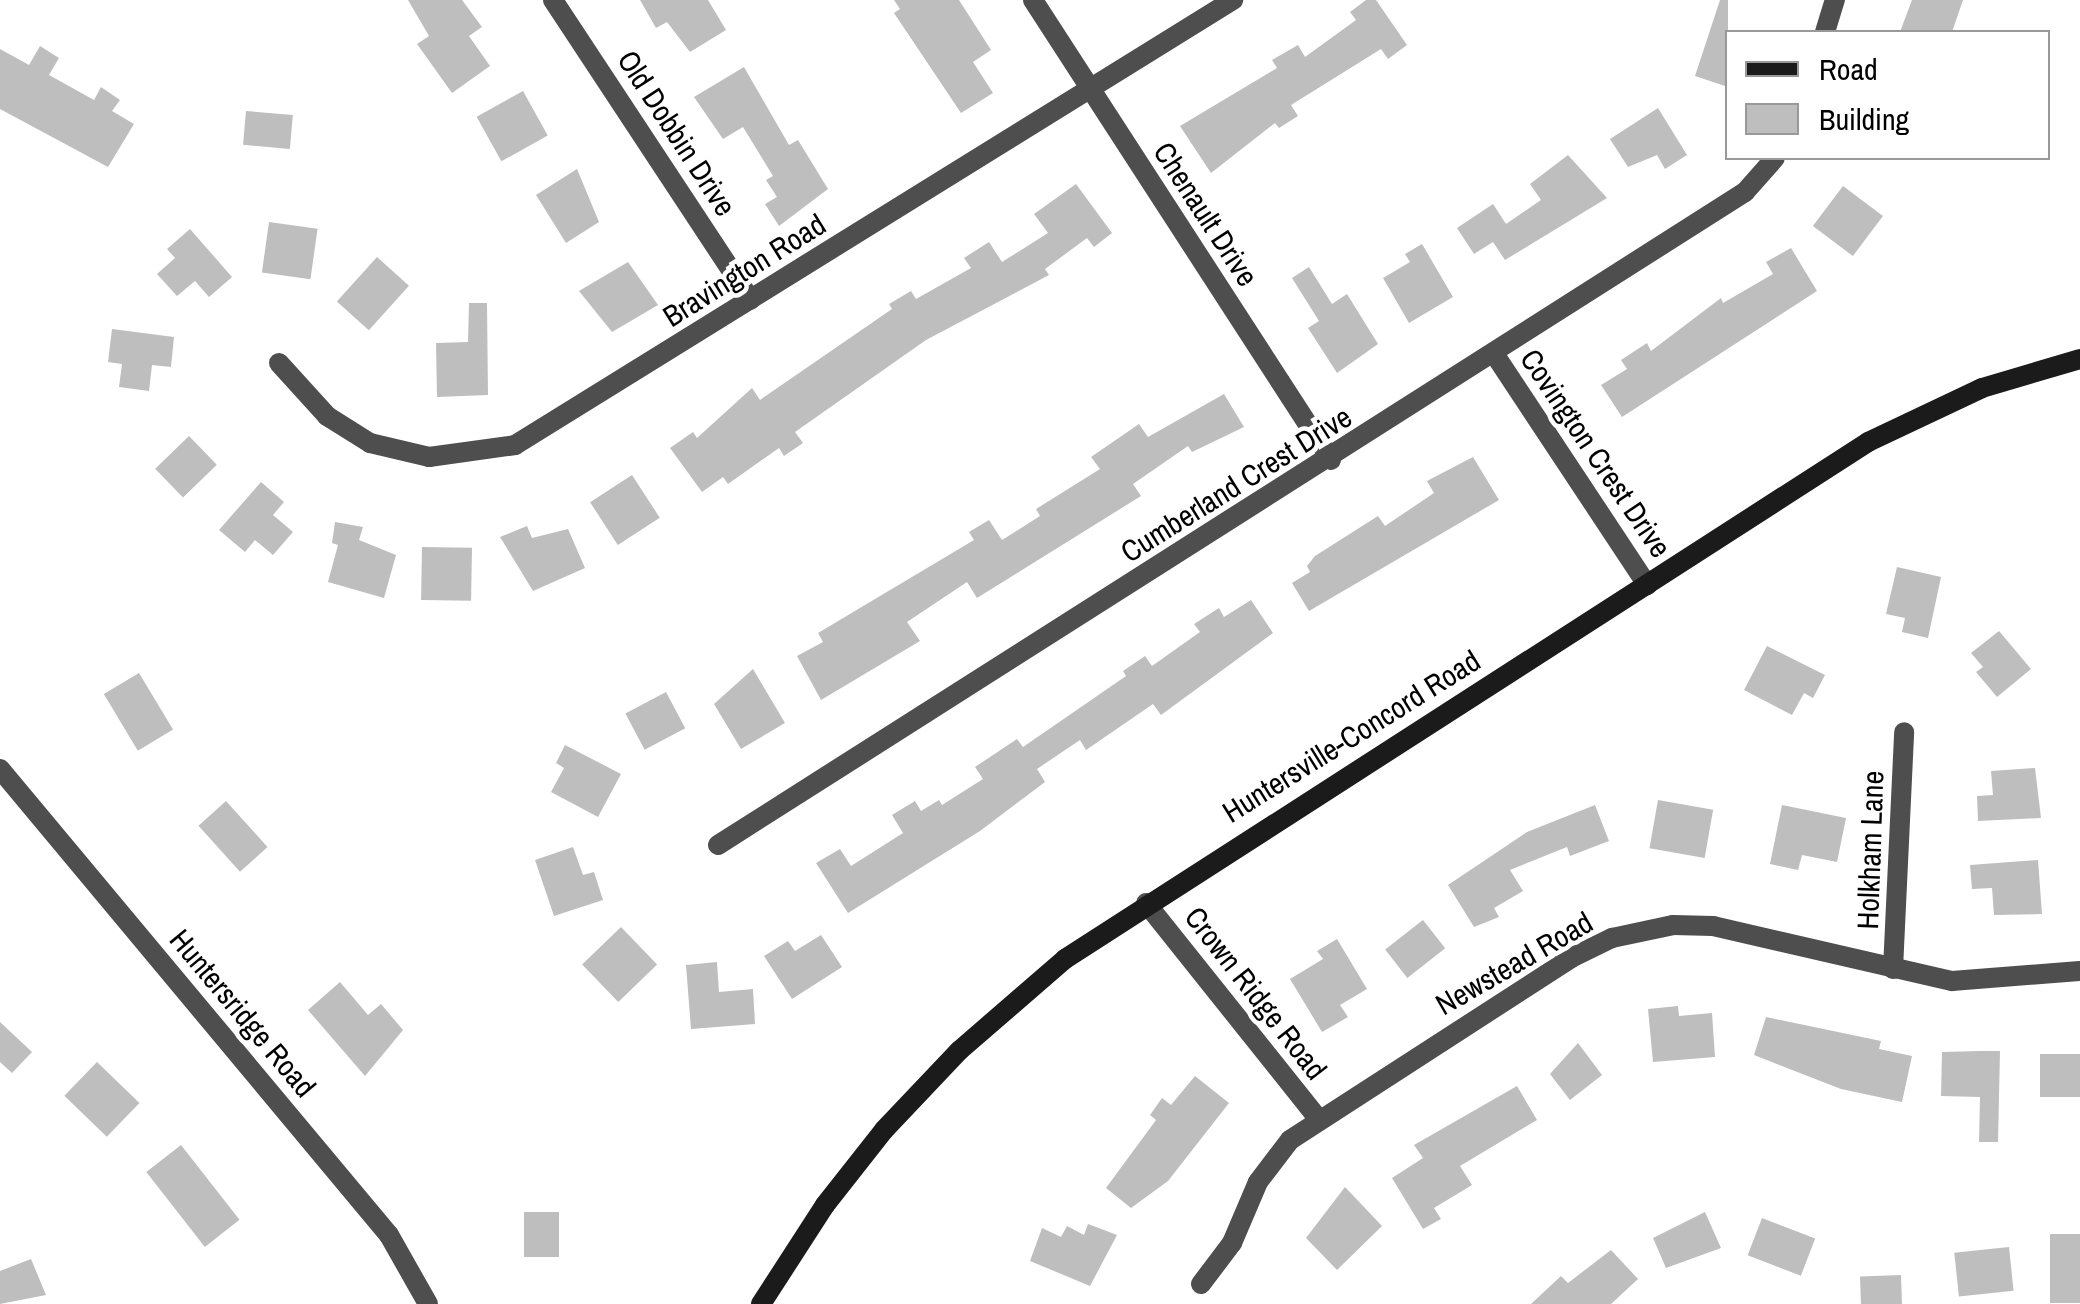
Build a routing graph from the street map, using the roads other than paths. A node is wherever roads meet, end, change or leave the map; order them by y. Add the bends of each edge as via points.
1 (553, 0) edge
2 (1033, 0) edge
3 (1232, 0) edge
4 (1836, 0) edge
5 (1826, 30) edge
6 (1091, 93) junction
7 (1773, 160) edge
8 (751, 300) junction
9 (1494, 355) junction
10 (2080, 359) edge
11 (279, 363) dead end
12 (1330, 460) junction
13 (1647, 585) junction
14 (1904, 732) dead end
15 (0, 769) edge
16 (718, 845) dead end
17 (1146, 903) junction
18 (1892, 970) junction
19 (2080, 971) edge
20 (1319, 1120) junction
21 (1201, 1284) dead end
22 (428, 1304) edge
23 (761, 1304) edge

1 - 8 street, Old Dobbin Drive
2 - 6 street, Chenault Drive
3 - 6 street, Bravington Road
4 - 5 street
6 - 8 street, Bravington Road
6 - 12 street, Chenault Drive
7 - 9 street, Cumberland Crest Drive via 1745,192
8 - 11 street, Bravington Road via 580,407 487,454 429,457 370,444 328,416
9 - 12 street, Cumberland Crest Drive
9 - 13 street, Covington Crest Drive
10 - 13 main road, Huntersville-Concord Road via 2021,373 1920,414
12 - 16 street, Cumberland Crest Drive
13 - 17 main road, Huntersville-Concord Road
14 - 18 street, Holkham Lane
15 - 22 street, Huntersridge Road via 389,1235
17 - 20 street, Crown Ridge Road
17 - 23 main road, Huntersville-Concord Road via 1033,984 914,1096 825,1205
18 - 19 street, Newstead Road via 1952,981
18 - 20 street, Newstead Road via 1712,926 1649,928 1571,958
20 - 21 street, Newstead Road via 1277,1153 1232,1243

